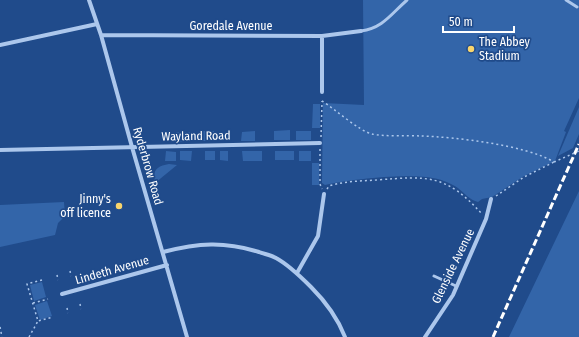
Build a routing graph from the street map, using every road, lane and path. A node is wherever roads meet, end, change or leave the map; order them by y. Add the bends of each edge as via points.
1 (89, 0) edge
2 (407, 0) edge
3 (566, 0) edge
4 (577, 7) dead end
5 (97, 24) junction
6 (361, 31) joint
7 (101, 35) junction
8 (322, 36) junction
9 (0, 45) edge
10 (322, 92) dead end
11 (322, 101) dead end
12 (320, 143) dead end
13 (132, 147) junction
14 (0, 150) edge
15 (579, 151) edge
16 (554, 162) junction
17 (324, 194) joint
18 (492, 199) joint
19 (486, 219) junction
20 (163, 252) junction
21 (167, 265) junction
22 (70, 271) dead end
23 (297, 273) junction
24 (57, 275) dead end
25 (71, 276) dead end
26 (434, 276) dead end
27 (42, 280) dead end
28 (58, 280) dead end
29 (456, 286) junction
30 (62, 294) dead end
31 (48, 299) dead end
32 (33, 303) junction
33 (80, 304) dead end
34 (67, 308) dead end
35 (81, 309) dead end
36 (68, 313) dead end
37 (53, 317) dead end
38 (38, 321) junction
39 (0, 327) edge
40 (2, 337) edge
41 (29, 337) edge
42 (188, 337) edge
43 (345, 337) edge
44 (425, 337) edge

1 - 5 street, Ryderbrow Road
2 - 6 lane via 378,26
3 - 4 lane
5 - 7 street, Ryderbrow Road
5 - 9 street
6 - 8 street, Goredale Avenue
7 - 8 street, Goredale Avenue
7 - 13 street, Ryderbrow Road
8 - 10 street
11 - 16 path via 362,130 373,134 472,141 515,148
12 - 13 street, Wayland Road
13 - 14 street, Wayland Road
13 - 20 street, Ryderbrow Road
15 - 16 path, bridge
16 - 18 path via 524,177
17 - 19 path via 329,186 340,183 426,178 443,183 461,193
17 - 23 street via 318,236
18 - 19 street, Glenside Avenue
19 - 29 street, Glenside Avenue
20 - 21 street, Ryderbrow Road
20 - 23 street via 207,244 242,248 276,257
21 - 30 street, Lindeth Avenue
21 - 42 street, Ryderbrow Road
22 - 25 path
23 - 43 street via 318,294 340,325
24 - 28 path
26 - 29 lane
27 - 32 path via 27,284
29 - 44 street, Glenside Avenue via 453,295
31 - 32 path
32 - 38 path
33 - 35 path
34 - 36 path
37 - 38 path
38 - 41 path
39 - 40 path

